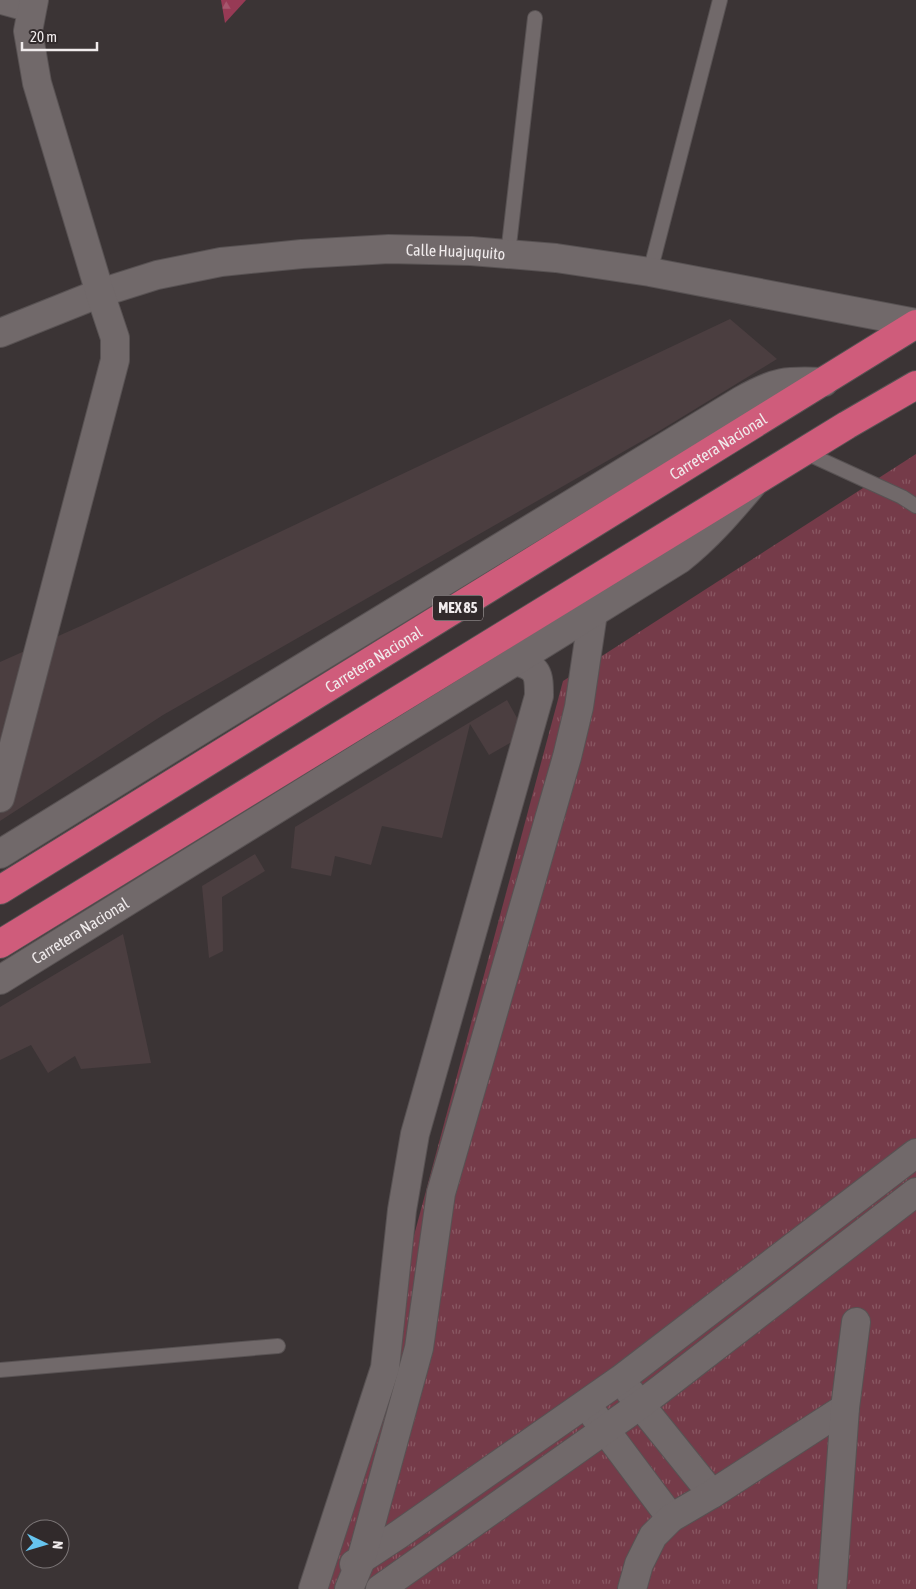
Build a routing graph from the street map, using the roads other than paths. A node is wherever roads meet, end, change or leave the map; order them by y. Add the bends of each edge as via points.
1 (2, 0) edge
2 (720, 0) edge
3 (32, 4) edge
4 (535, 18) dead end
5 (508, 254) junction
6 (650, 272) junction
7 (100, 292) junction
8 (916, 324) edge
9 (0, 333) edge
10 (824, 382) junction
11 (916, 385) edge
12 (804, 452) junction
13 (754, 482) junction
14 (916, 506) edge
15 (593, 613) junction
16 (516, 661) junction
17 (0, 798) edge
18 (0, 854) edge
19 (0, 890) edge
20 (0, 944) edge
21 (0, 980) edge
22 (916, 1153) edge
23 (916, 1192) edge
24 (856, 1322) dead end
25 (278, 1346) dead end
26 (0, 1370) edge
27 (621, 1379) junction
28 (586, 1403) junction
29 (640, 1405) junction
30 (845, 1408) junction
31 (606, 1430) junction
32 (712, 1494) junction
33 (671, 1518) junction
34 (361, 1560) junction
35 (314, 1587) edge
36 (349, 1589) edge
37 (380, 1589) edge
38 (632, 1589) edge
39 (832, 1589) edge

1 - 3 street
2 - 6 lane
3 - 7 street via 28,31 37,83
4 - 5 lane
5 - 6 street, Calle Huajuquito
5 - 7 street, Calle Huajuquito via 389,249 302,254 221,262 157,275
6 - 8 street, Calle Huajuquito
7 - 9 street, Calle Huajuquito
7 - 17 street via 115,338 115,360
8 - 10 highway, Carretera Nacional / MEX 85
10 - 18 street, Carretera Nacional / MEX 85 via 778,382 742,400
10 - 19 highway, Carretera Nacional / MEX 85
11 - 12 highway, Carretera Nacional / MEX 85
12 - 13 highway, Carretera Nacional / MEX 85
12 - 14 lane
13 - 15 street, Carretera Nacional / MEX 85 via 696,547
13 - 20 highway, Carretera Nacional / MEX 85
15 - 16 street, Carretera Nacional / MEX 85
15 - 34 street via 579,707 567,757 441,1193 419,1348
16 - 21 street, Carretera Nacional / MEX 85
16 - 35 street via 529,665 539,677 539,696 416,1134 402,1210 384,1368
22 - 27 street
23 - 29 street
24 - 30 street
25 - 26 lane
27 - 28 street
27 - 29 street
28 - 31 street
28 - 34 street
29 - 31 street
29 - 32 street
30 - 32 street
30 - 39 street
31 - 33 street
31 - 37 street
32 - 33 street
33 - 38 street via 653,1536 639,1564
34 - 35 street
34 - 36 street

